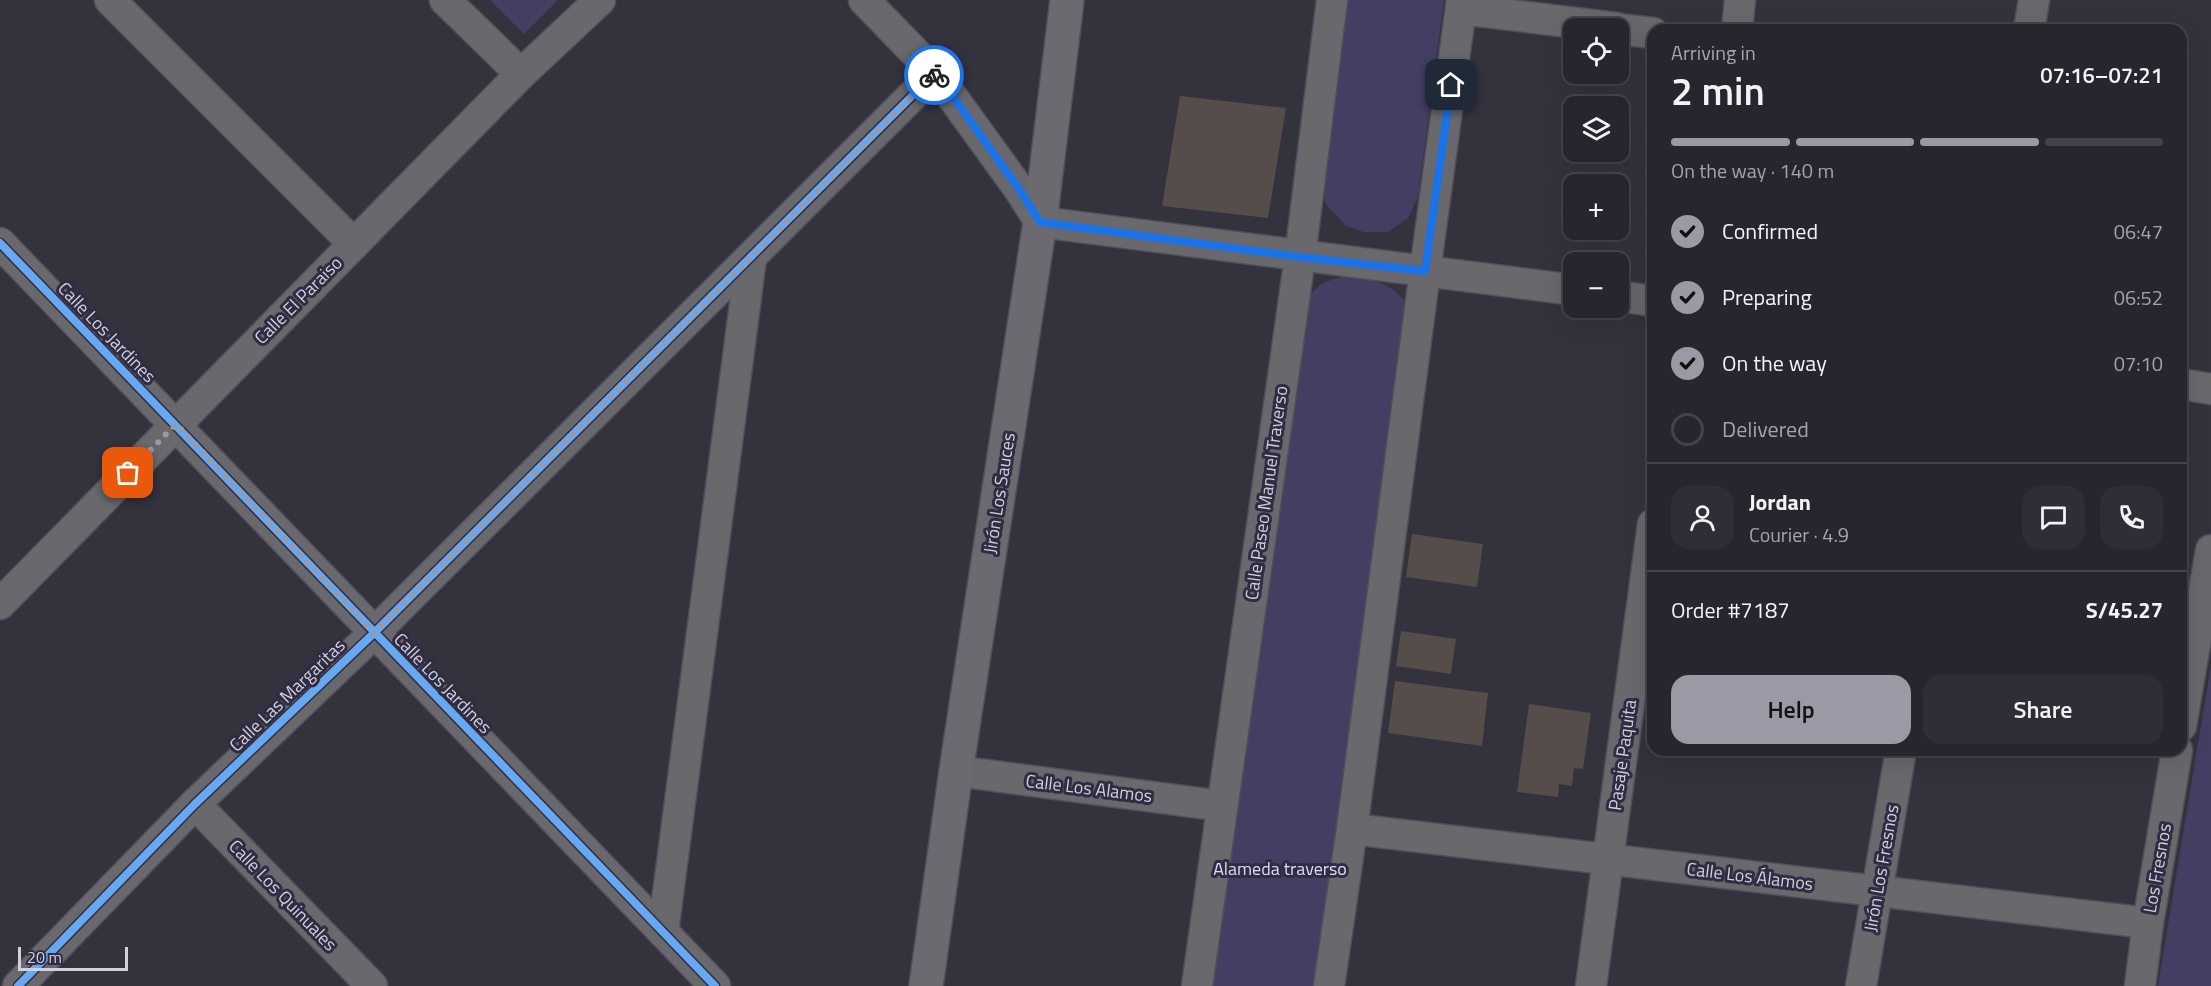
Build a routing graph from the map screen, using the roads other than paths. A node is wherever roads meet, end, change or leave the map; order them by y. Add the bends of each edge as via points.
1 (111, 0) edge
2 (445, 0) edge
3 (600, 0) edge
4 (864, 0) edge
5 (1067, 0) edge
6 (1332, 0) edge
7 (1740, 0) edge
8 (2034, 0) edge
9 (1462, 4) edge
10 (1563, 20) edge
11 (1738, 24) edge
12 (2030, 24) edge
13 (1629, 30) edge
14 (1647, 32) edge
15 (936, 73) junction
16 (520, 74) junction
17 (1040, 222) junction
18 (0, 243) edge
19 (354, 244) junction
20 (1300, 257) junction
21 (751, 258) junction
22 (1425, 271) junction
23 (1563, 289) edge
24 (1629, 298) edge
25 (1647, 300) edge
26 (2187, 385) edge
27 (2211, 389) edge
28 (176, 424) junction
29 (2211, 549) edge
30 (1647, 569) edge
31 (0, 604) edge
32 (374, 633) junction
33 (2187, 691) edge
34 (1900, 756) edge
35 (2176, 756) edge
36 (956, 771) junction
37 (195, 804) junction
38 (1222, 806) junction
39 (1352, 829) junction
40 (1608, 859) junction
41 (1876, 891) junction
42 (2148, 923) junction
43 (663, 932) junction
44 (368, 984) edge
45 (18, 986) edge
46 (715, 986) edge
47 (926, 986) edge
48 (1197, 986) edge
49 (1329, 986) edge
50 (1591, 986) edge
51 (1861, 986) edge
52 (2140, 986) edge

1 - 19 street
2 - 16 street
3 - 16 street, Calle El Paraiso
4 - 15 street
5 - 17 street, Jirón Los Sauces
6 - 20 street, Calle Paseo Manuel Traverso
7 - 11 street
8 - 12 street
9 - 10 street
9 - 22 street
13 - 14 street
15 - 17 street
15 - 21 street, Calle Las Margaritas
16 - 19 street, Calle El Paraiso
17 - 20 street
17 - 36 street, Jirón Los Sauces
18 - 28 street, Calle Los Jardines
19 - 28 street, Calle El Paraiso
20 - 22 street
20 - 38 street, Calle Paseo Manuel Traverso
21 - 32 street, Calle Las Margaritas
21 - 43 street
22 - 23 street
22 - 39 street
24 - 25 street
26 - 27 street
28 - 31 street, Calle El Paraiso
28 - 32 street, Calle Los Jardines
29 - 33 street
30 - 40 street, Pasaje Paquita
32 - 37 street, Calle Las Margaritas
32 - 43 street, Calle Los Jardines
34 - 41 street, Jirón Los Fresnos
35 - 42 street, Los Fresnos
36 - 38 street, Calle Los Alamos
36 - 47 street, Jirón Los Sauces
37 - 44 street, Calle Los Quinuales
37 - 45 street, Calle Las Margaritas
38 - 48 street, Calle Paseo Manuel Traverso
39 - 40 street, Calle Los Álamos
39 - 49 street
40 - 41 street, Calle Los Álamos
40 - 50 street, Pasaje Paquita
41 - 42 street, Calle Los Álamos
41 - 51 street, Jirón Los Fresnos
42 - 52 street, Los Fresnos
43 - 46 street, Calle Los Jardines

